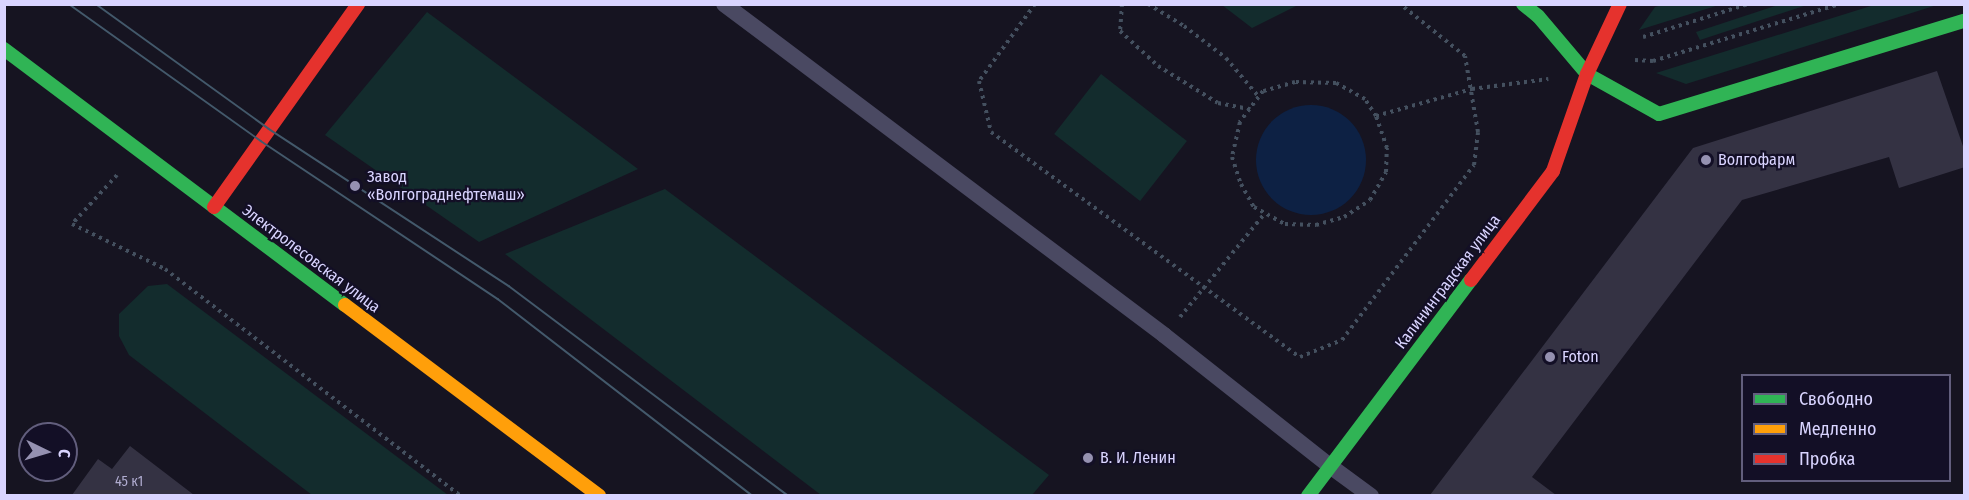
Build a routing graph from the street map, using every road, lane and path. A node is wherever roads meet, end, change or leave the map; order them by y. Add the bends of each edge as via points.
1 (358, 4) edge
2 (724, 4) edge
3 (1035, 4) edge
4 (1122, 4) edge
5 (1148, 4) edge
6 (1400, 4) edge
7 (1523, 4) edge
8 (1620, 4) edge
9 (1748, 4) edge
10 (1840, 4) edge
11 (1965, 21) edge
12 (1640, 38) dead end
13 (4, 49) edge
14 (1633, 60) dead end
15 (1587, 74) junction
16 (1472, 89) junction
17 (1259, 97) junction
18 (1250, 109) junction
19 (1376, 116) junction
20 (140, 150) junction
21 (214, 207) junction
22 (1265, 213) junction
23 (1204, 287) junction
24 (1164, 335) junction
25 (1330, 466) junction
26 (461, 495) edge
27 (599, 495) edge
28 (1308, 495) edge
29 (1371, 495) edge

1 - 21 street
2 - 24 lane
3 - 23 path via 979,81 991,132
4 - 18 path via 1120,31 1158,66 1218,103
5 - 17 path via 1226,58
6 - 16 path via 1465,56
7 - 15 street
8 - 15 street, Калининградская улица
9 - 12 path
10 - 14 path via 1653,61
11 - 15 street via 1659,114
13 - 20 street, Электролесовская улица
15 - 16 path
15 - 25 street, Калининградская улица via 1553,171
16 - 19 path
16 - 23 path via 1478,132 1474,165 1342,340 1300,357
17 - 18 path
17 - 19 path via 1263,91 1295,82 1336,83 1365,99
18 - 22 path via 1240,122 1232,157 1254,207
19 - 22 path via 1387,147 1386,172 1370,200 1344,217 1316,225 1285,224
20 - 21 street, Электролесовская улица
20 - 26 path via 72,224 165,269
21 - 27 street, Электролесовская улица
22 - 23 path
23 - 24 path
24 - 25 lane
25 - 28 street, Калининградская улица
25 - 29 lane

